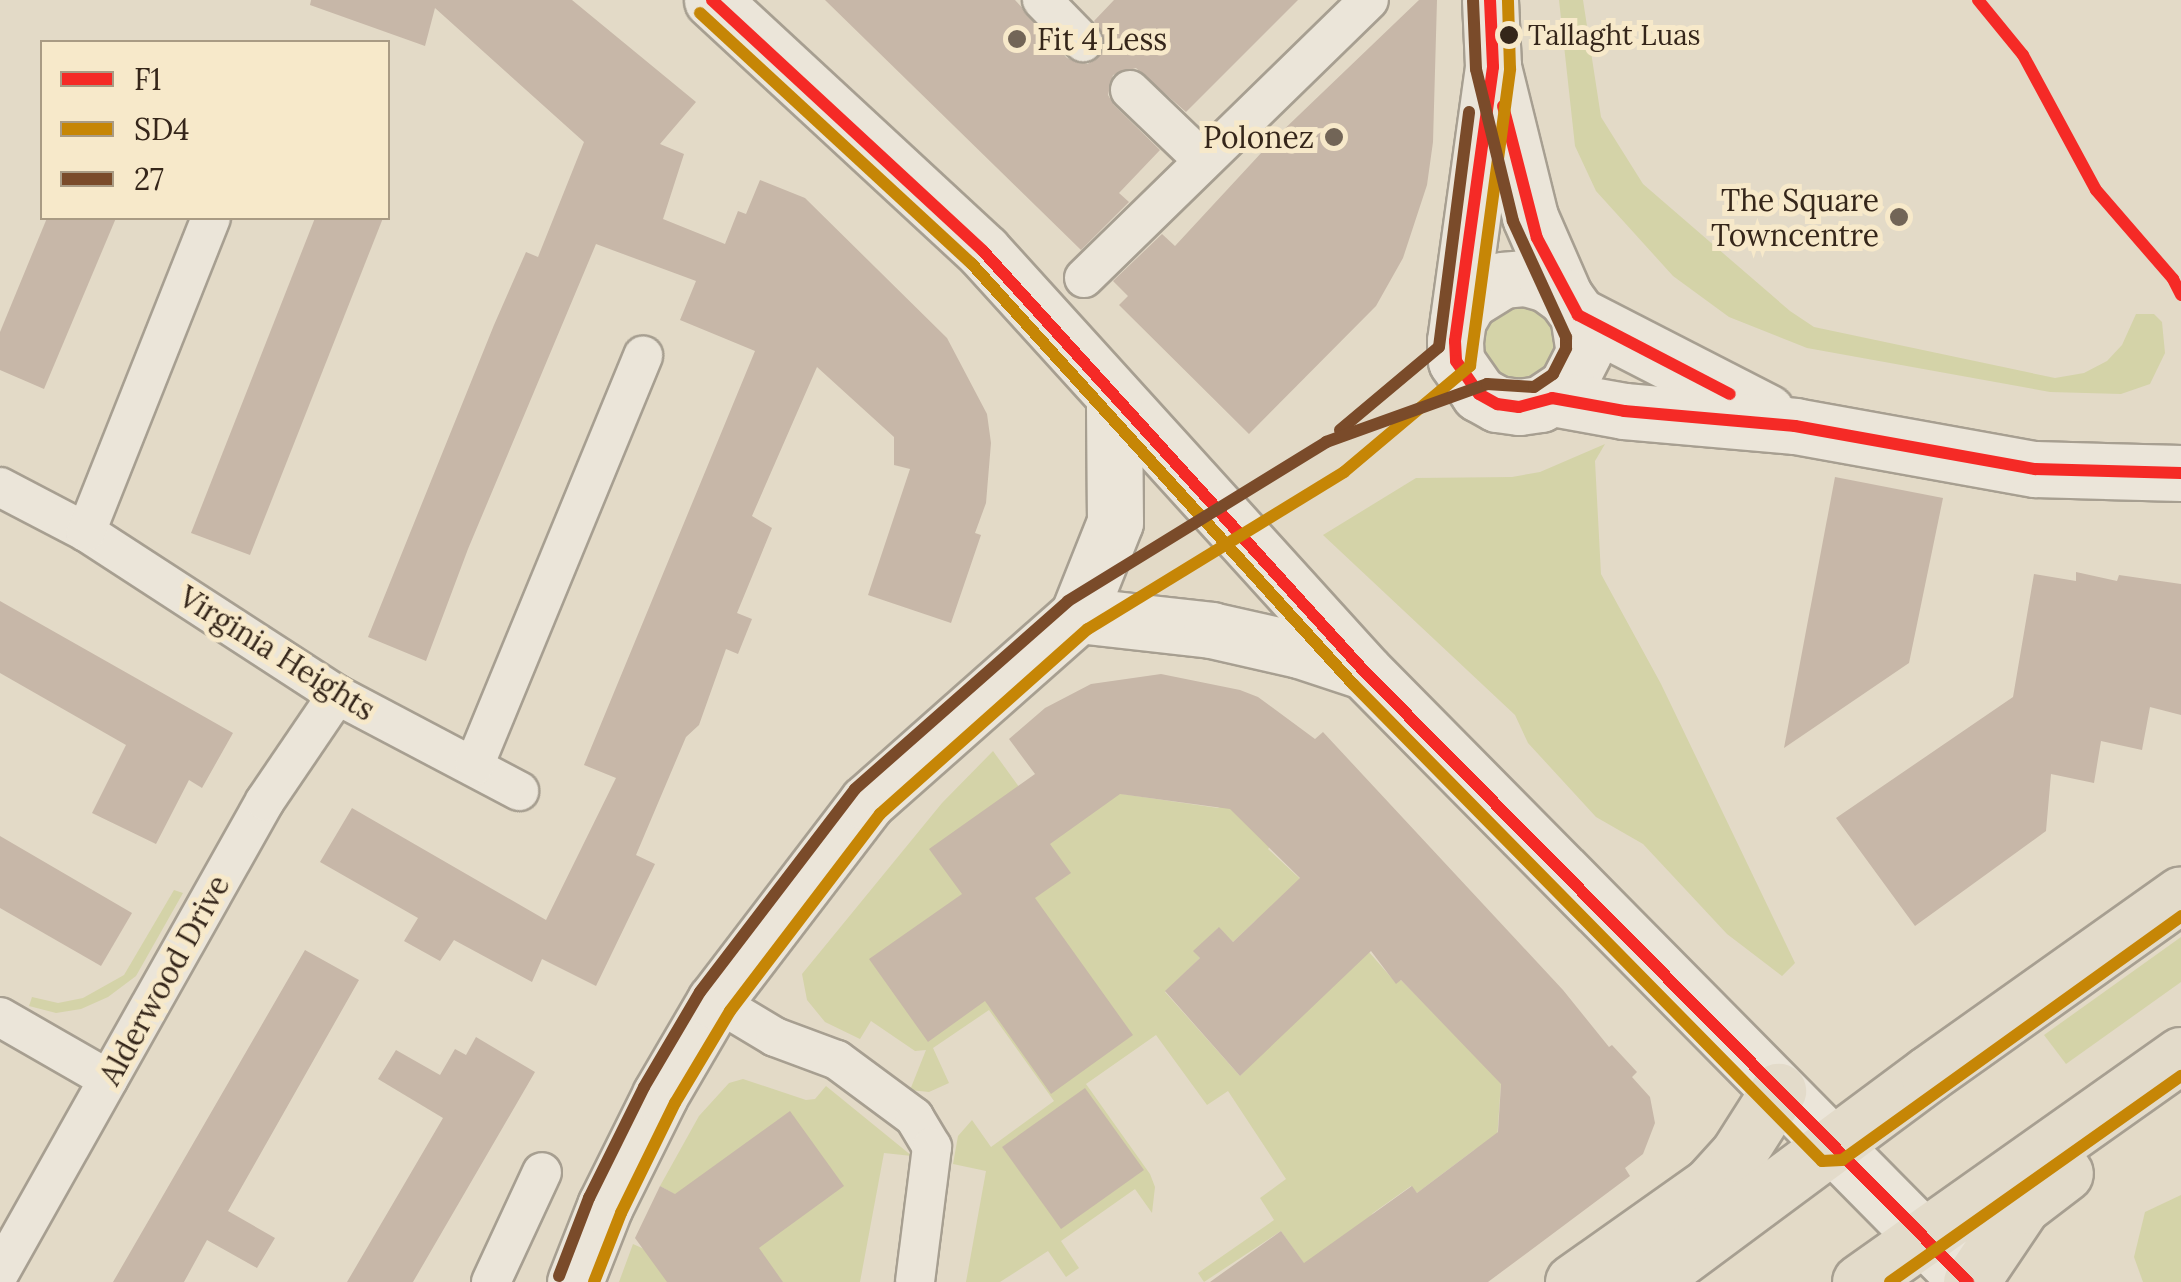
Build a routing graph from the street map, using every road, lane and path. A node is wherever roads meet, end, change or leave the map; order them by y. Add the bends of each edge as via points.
1 (712, 0) edge
2 (1042, 0) edge
3 (1369, 0) edge
4 (1490, 0) edge
5 (1083, 42) dead end
6 (1493, 66) junction
7 (1130, 90) dead end
8 (1202, 160) junction
9 (210, 220) edge
10 (1084, 278) dead end
11 (1572, 306) junction
12 (1458, 320) junction
13 (642, 356) dead end
14 (1114, 396) junction
15 (1552, 398) junction
16 (1795, 426) junction
17 (2181, 473) edge
18 (0, 487) edge
19 (86, 532) junction
20 (1078, 615) junction
21 (1365, 672) junction
22 (336, 695) junction
23 (474, 766) junction
24 (519, 792) dead end
25 (2181, 894) edge
26 (715, 1000) junction
27 (0, 1017) edge
28 (2181, 1055) edge
29 (108, 1079) junction
30 (2181, 1090) edge
31 (1778, 1091) junction
32 (1832, 1146) junction
33 (542, 1172) dead end
34 (1922, 1238) junction
35 (0, 1272) edge
36 (491, 1282) edge
37 (575, 1282) edge
38 (914, 1282) edge
39 (1573, 1282) edge
40 (1648, 1282) edge
41 (1860, 1282) edge
42 (1970, 1282) edge

1 - 14 street via 964,232
2 - 5 street
3 - 8 street
4 - 6 street
6 - 11 street via 1530,218
6 - 12 street
7 - 8 street
8 - 10 street
9 - 19 street
11 - 12 street via 1546,284 1502,280 1468,302
11 - 15 street via 1584,352 1567,386
11 - 16 street
12 - 15 street via 1456,361 1479,394 1519,408
13 - 23 street
14 - 20 street via 1116,522
14 - 21 street
15 - 16 street
16 - 17 street via 2035,469
18 - 19 street, Virginia Heights
19 - 22 street, Virginia Heights
20 - 21 street via 1210,630
20 - 26 street via 867,802
21 - 31 street
22 - 23 street, Virginia Heights
22 - 29 street, Alderwood Drive via 265,801
23 - 24 street, Virginia Heights
25 - 32 main road
26 - 37 street via 652,1111
26 - 38 street via 776,1037 837,1060 914,1118 932,1146
27 - 29 street
28 - 34 main road
29 - 35 street, Alderwood Drive
30 - 42 main road via 2022,1206
31 - 32 street
31 - 39 main road via 1710,1184
32 - 34 street
32 - 40 main road
33 - 36 street
34 - 41 main road
34 - 42 street

